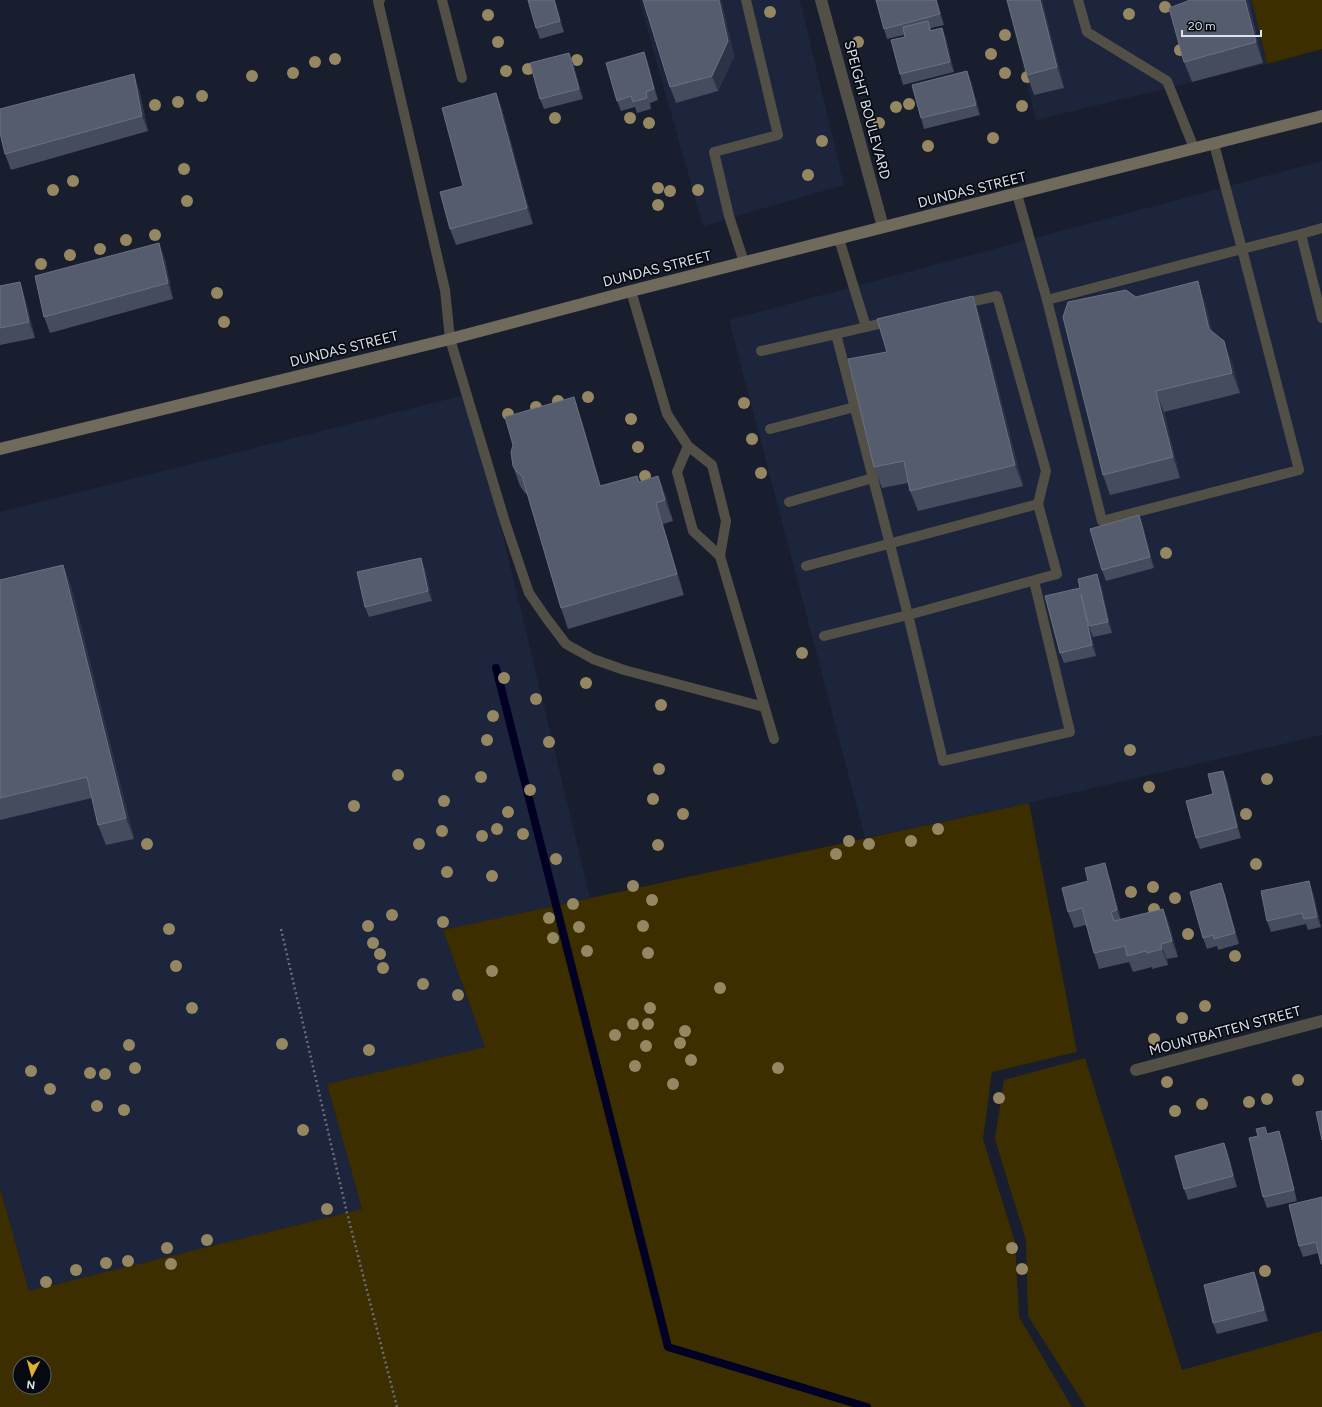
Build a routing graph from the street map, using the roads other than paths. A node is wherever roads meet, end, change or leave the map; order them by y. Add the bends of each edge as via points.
1 (380, 0) edge
2 (442, 0) edge
3 (746, 0) edge
4 (821, 0) edge
5 (1078, 0) edge
6 (462, 78) dead end
7 (1322, 116) edge
8 (1214, 144) junction
9 (1194, 148) junction
10 (1017, 194) junction
11 (883, 227) junction
12 (1322, 228) edge
13 (1301, 234) junction
14 (839, 238) junction
15 (1242, 249) junction
16 (744, 262) junction
17 (632, 291) junction
18 (1047, 300) junction
19 (951, 307) edge
20 (904, 318) edge
21 (1322, 318) edge
22 (866, 327) junction
23 (836, 334) junction
24 (450, 339) junction
25 (761, 351) dead end
26 (855, 407) junction
27 (770, 429) dead end
28 (688, 446) junction
29 (0, 449) edge
30 (873, 478) junction
31 (789, 502) dead end
32 (1038, 504) junction
33 (890, 543) junction
34 (720, 556) junction
35 (806, 566) dead end
36 (1034, 581) junction
37 (908, 615) junction
38 (824, 636) dead end
39 (764, 707) junction
40 (774, 740) dead end
41 (1322, 1021) edge
42 (1136, 1070) dead end

1 - 24 lane via 378,1 444,290
2 - 6 lane
3 - 16 lane via 778,135 714,152 729,216
4 - 11 street, SPEIGHT BOULEVARD
5 - 9 lane via 1086,32 1167,81
7 - 8 main road, DUNDAS STREET
8 - 9 main road, DUNDAS STREET
8 - 15 lane
9 - 10 main road, DUNDAS STREET
10 - 11 main road, DUNDAS STREET
10 - 18 lane
11 - 14 main road, DUNDAS STREET
12 - 13 lane
13 - 15 lane
13 - 21 lane
14 - 16 main road, DUNDAS STREET
14 - 22 lane
15 - 18 lane
15 - 18 lane via 1299,470 1102,522
16 - 17 main road, DUNDAS STREET
17 - 24 main road, DUNDAS STREET
17 - 28 lane via 667,414
19 - 32 lane via 997,296 1046,471
20 - 22 lane
22 - 23 lane
23 - 25 lane
23 - 26 lane
24 - 29 main road, DUNDAS STREET
24 - 39 lane via 529,593 566,644 593,659 624,670
26 - 27 lane
26 - 30 lane
28 - 34 lane via 712,465 726,521
28 - 34 lane via 677,472 692,532
30 - 31 lane
30 - 33 lane
32 - 33 lane
32 - 36 lane via 1057,574
33 - 35 lane
33 - 37 lane
34 - 39 lane
36 - 37 lane
36 - 37 lane via 1070,732 943,761
37 - 38 lane
39 - 40 lane
41 - 42 street, MOUNTBATTEN STREET

